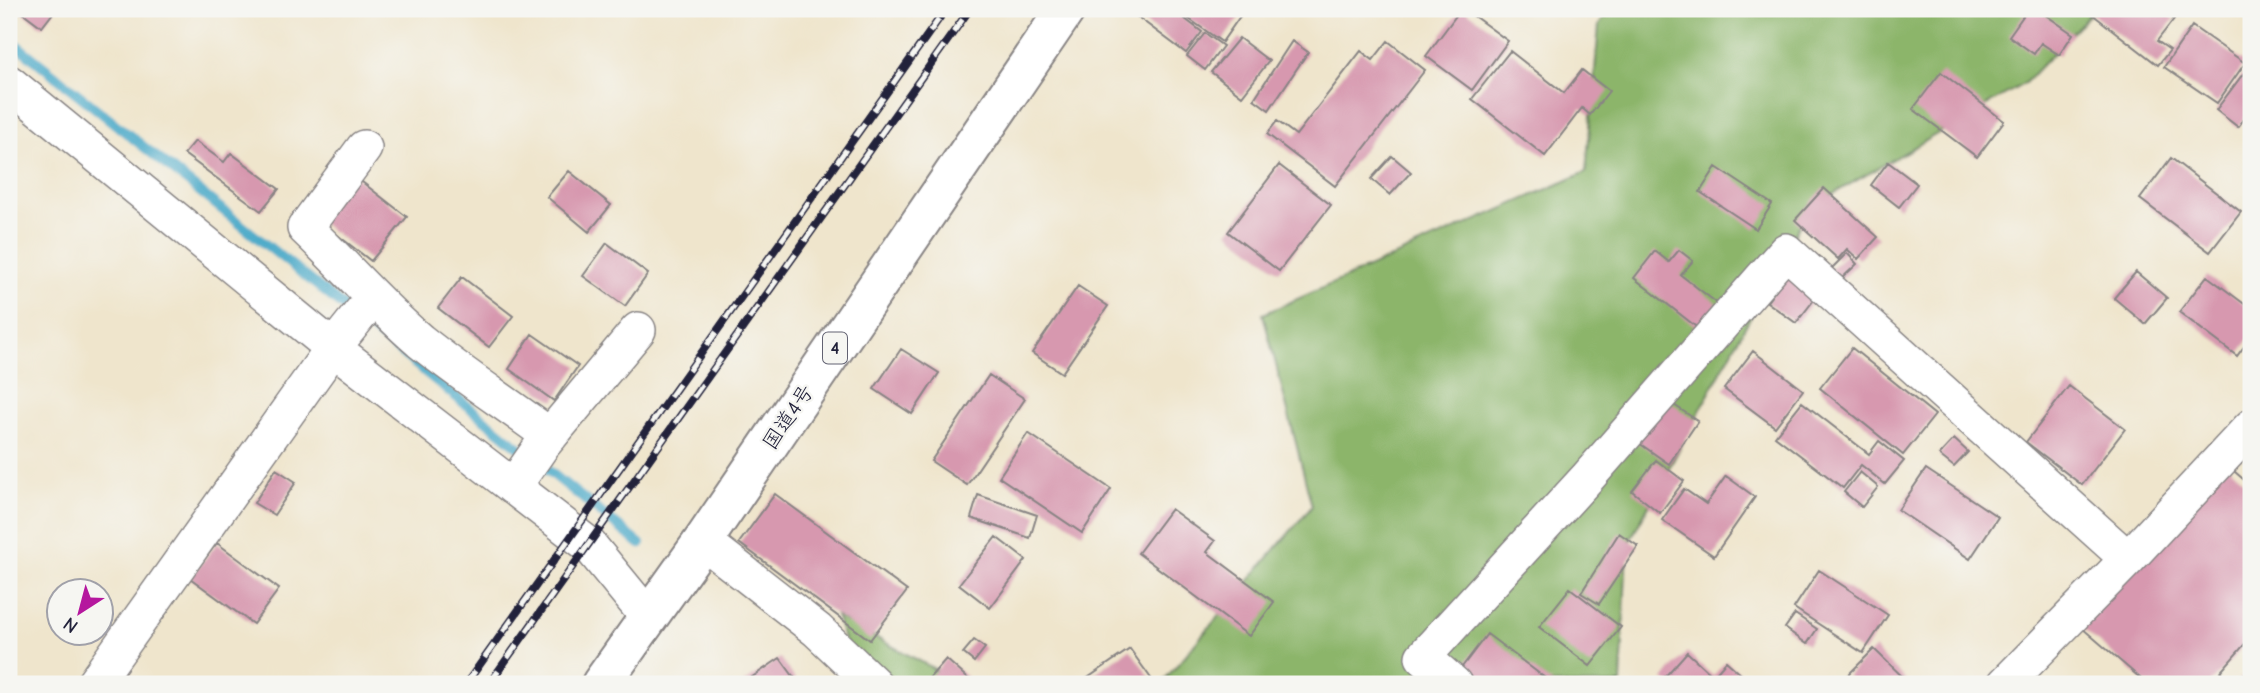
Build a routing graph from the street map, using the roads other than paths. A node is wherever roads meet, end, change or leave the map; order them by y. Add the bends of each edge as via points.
1 (1066, 9) edge
2 (9, 83) edge
3 (364, 148) dead end
4 (353, 324) junction
5 (638, 330) dead end
6 (2251, 427) edge
7 (532, 459) junction
8 (704, 541) junction
9 (2128, 559) junction
10 (648, 617) junction
11 (94, 684) edge
12 (601, 684) edge
13 (874, 684) edge
14 (1454, 684) edge
15 (2005, 684) edge

1 - 8 highway, 国道4号 / 4
2 - 4 street
3 - 4 street via 305,228 345,266
4 - 7 street
4 - 7 street via 421,341
4 - 11 street
5 - 7 street
6 - 9 street
7 - 10 street via 589,545
8 - 10 highway, 国道4号 / 4
8 - 13 street via 817,630
9 - 14 street via 1786,251 1423,657
9 - 15 street
10 - 12 highway, 国道4号 / 4

